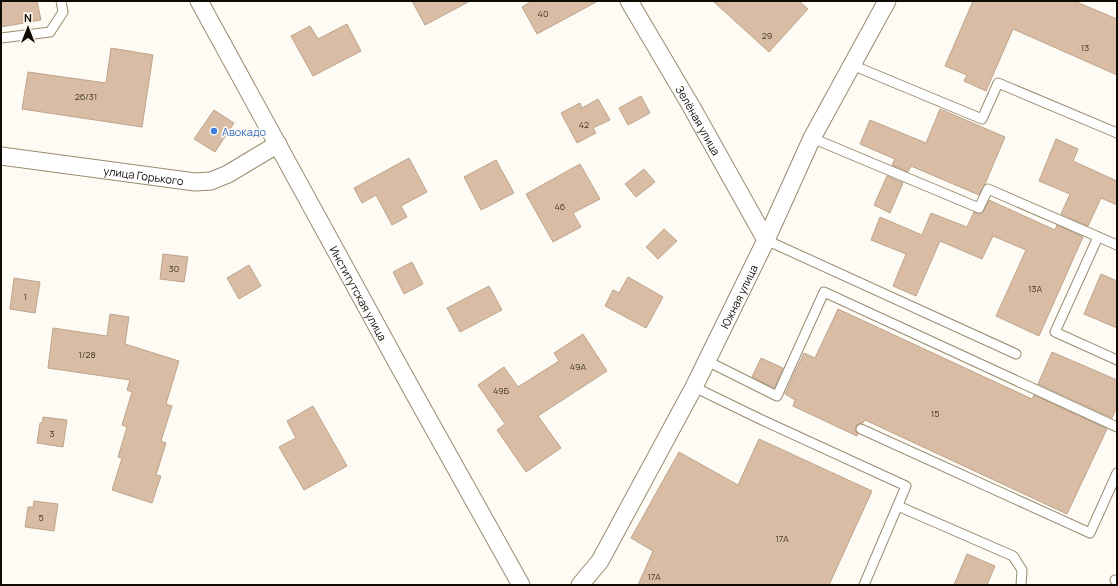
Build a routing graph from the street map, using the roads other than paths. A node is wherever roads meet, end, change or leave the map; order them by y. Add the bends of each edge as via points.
1 (61, 1) edge
2 (199, 1) edge
3 (629, 1) edge
4 (887, 1) edge
5 (1, 38) edge
6 (852, 65) junction
7 (1117, 133) edge
8 (812, 138) junction
9 (278, 144) junction
10 (1, 156) edge
11 (1098, 237) junction
12 (766, 240) junction
13 (1117, 245) edge
14 (1016, 354) dead end
15 (1117, 360) edge
16 (707, 361) junction
17 (694, 387) junction
18 (1117, 427) edge
19 (861, 429) dead end
20 (1117, 473) edge
21 (898, 506) junction
22 (521, 585) edge
23 (580, 585) edge
24 (864, 585) edge
25 (1021, 585) edge

1 - 5 lane via 63,12 50,32
2 - 9 street, Институтская улица
3 - 12 street, Зелёная улица
4 - 6 street, Южная улица
6 - 7 lane via 982,118 998,83
6 - 8 street, Южная улица
8 - 11 lane via 979,208 988,189
8 - 12 street, Южная улица
9 - 10 street, улица Горького via 228,174 211,181 195,182
9 - 22 street, Институтская улица
11 - 13 lane
11 - 15 lane via 1055,332
12 - 14 lane
12 - 16 street, Южная улица
16 - 17 street, Южная улица
16 - 18 lane via 776,396 824,292
17 - 21 lane via 906,486
17 - 23 street, Южная улица via 600,561
19 - 20 lane via 1090,533
21 - 24 lane
21 - 25 lane via 1013,556 1022,570

